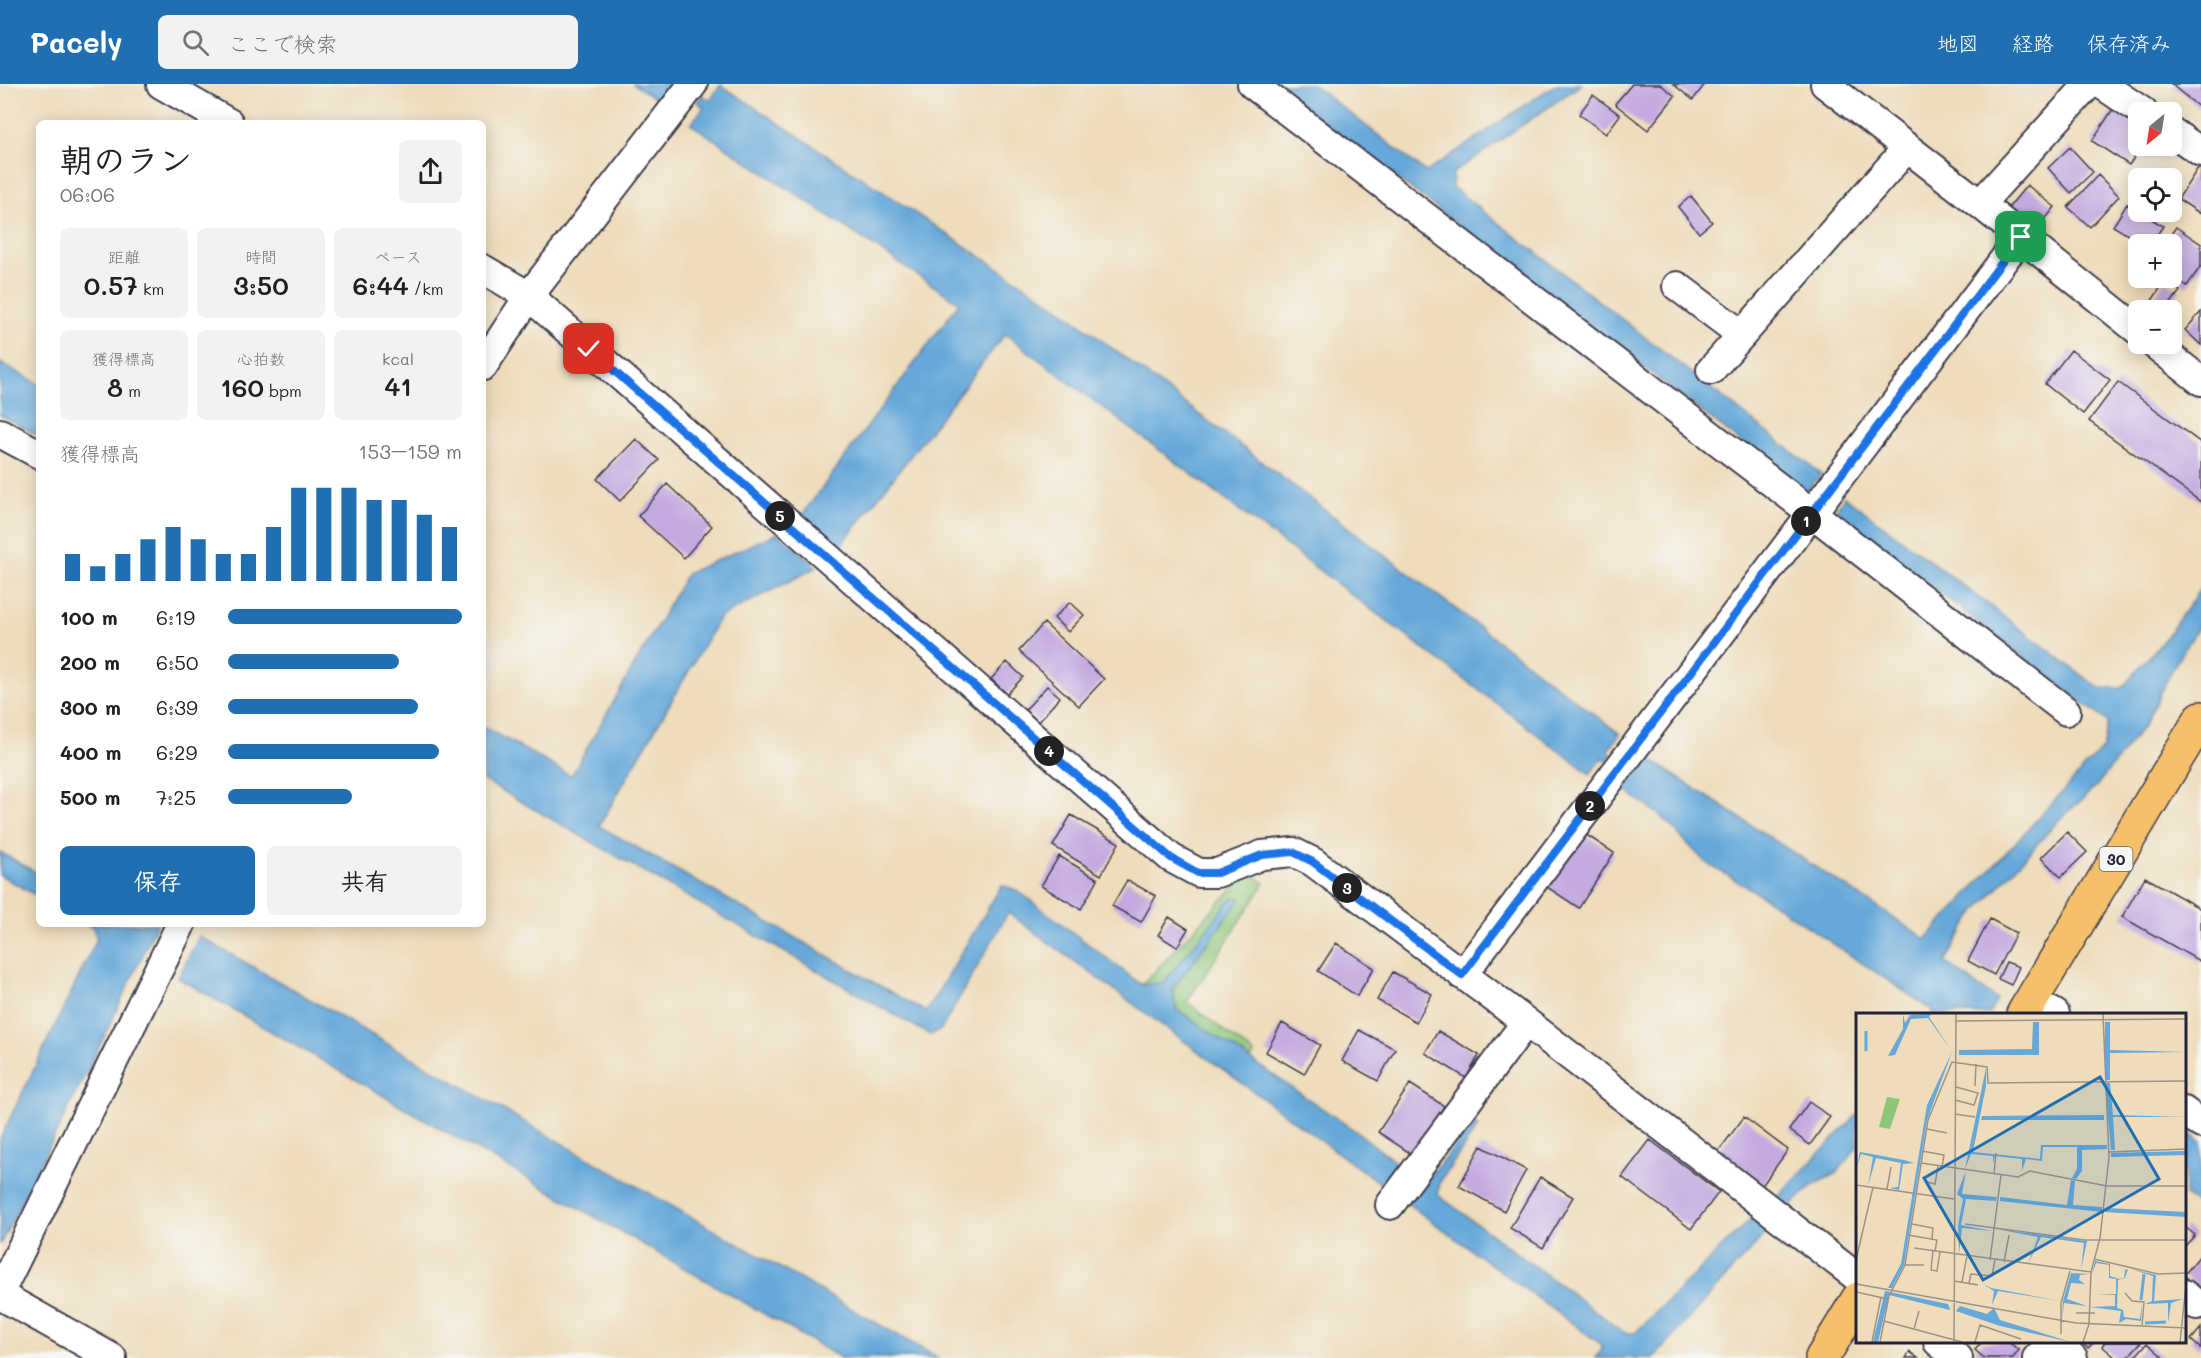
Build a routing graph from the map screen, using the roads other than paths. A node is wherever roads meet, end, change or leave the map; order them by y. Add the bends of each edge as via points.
1 (161, 84) edge
2 (693, 84) edge
3 (1252, 84) edge
4 (1825, 84) edge
5 (2089, 84) edge
6 (2101, 84) edge
7 (2128, 102) edge
8 (225, 120) edge
9 (2182, 139) edge
10 (1907, 148) junction
11 (2201, 152) edge
12 (1980, 204) junction
13 (2021, 237) junction
14 (486, 271) edge
15 (1677, 286) dead end
16 (529, 296) junction
17 (2128, 322) edge
18 (1742, 335) junction
19 (2167, 354) edge
20 (486, 361) edge
21 (1711, 370) dead end
22 (2201, 381) edge
23 (0, 433) edge
24 (36, 452) edge
25 (1812, 513) junction
26 (2066, 711) dead end
27 (2201, 718) edge
28 (180, 927) edge
29 (1462, 975) junction
30 (2036, 1009) edge
31 (1526, 1022) junction
32 (2186, 1113) edge
33 (2201, 1124) edge
34 (1394, 1200) dead end
35 (1856, 1277) edge
36 (0, 1293) edge
37 (1856, 1301) edge
38 (1940, 1343) edge
39 (2052, 1343) edge
40 (2056, 1343) edge
41 (112, 1358) edge
42 (1822, 1358) edge
43 (1958, 1358) edge
44 (2037, 1358) edge
45 (2073, 1358) edge

1 - 8 street
2 - 16 street
3 - 25 street
4 - 10 street
5 - 12 street
6 - 7 street
9 - 11 street
10 - 12 street
10 - 18 street
12 - 13 street
13 - 17 street
13 - 25 street
14 - 16 street
15 - 18 street
16 - 20 street
16 - 29 street via 1171,858 1198,873 1217,873 1262,855 1293,852 1313,862
18 - 21 street
19 - 22 street
23 - 24 street
25 - 26 street
25 - 29 street
27 - 30 main road, 30
28 - 36 street
29 - 31 street
31 - 34 street
31 - 35 street
32 - 33 street
36 - 41 street
37 - 42 main road
38 - 43 street
39 - 44 street
40 - 45 street

